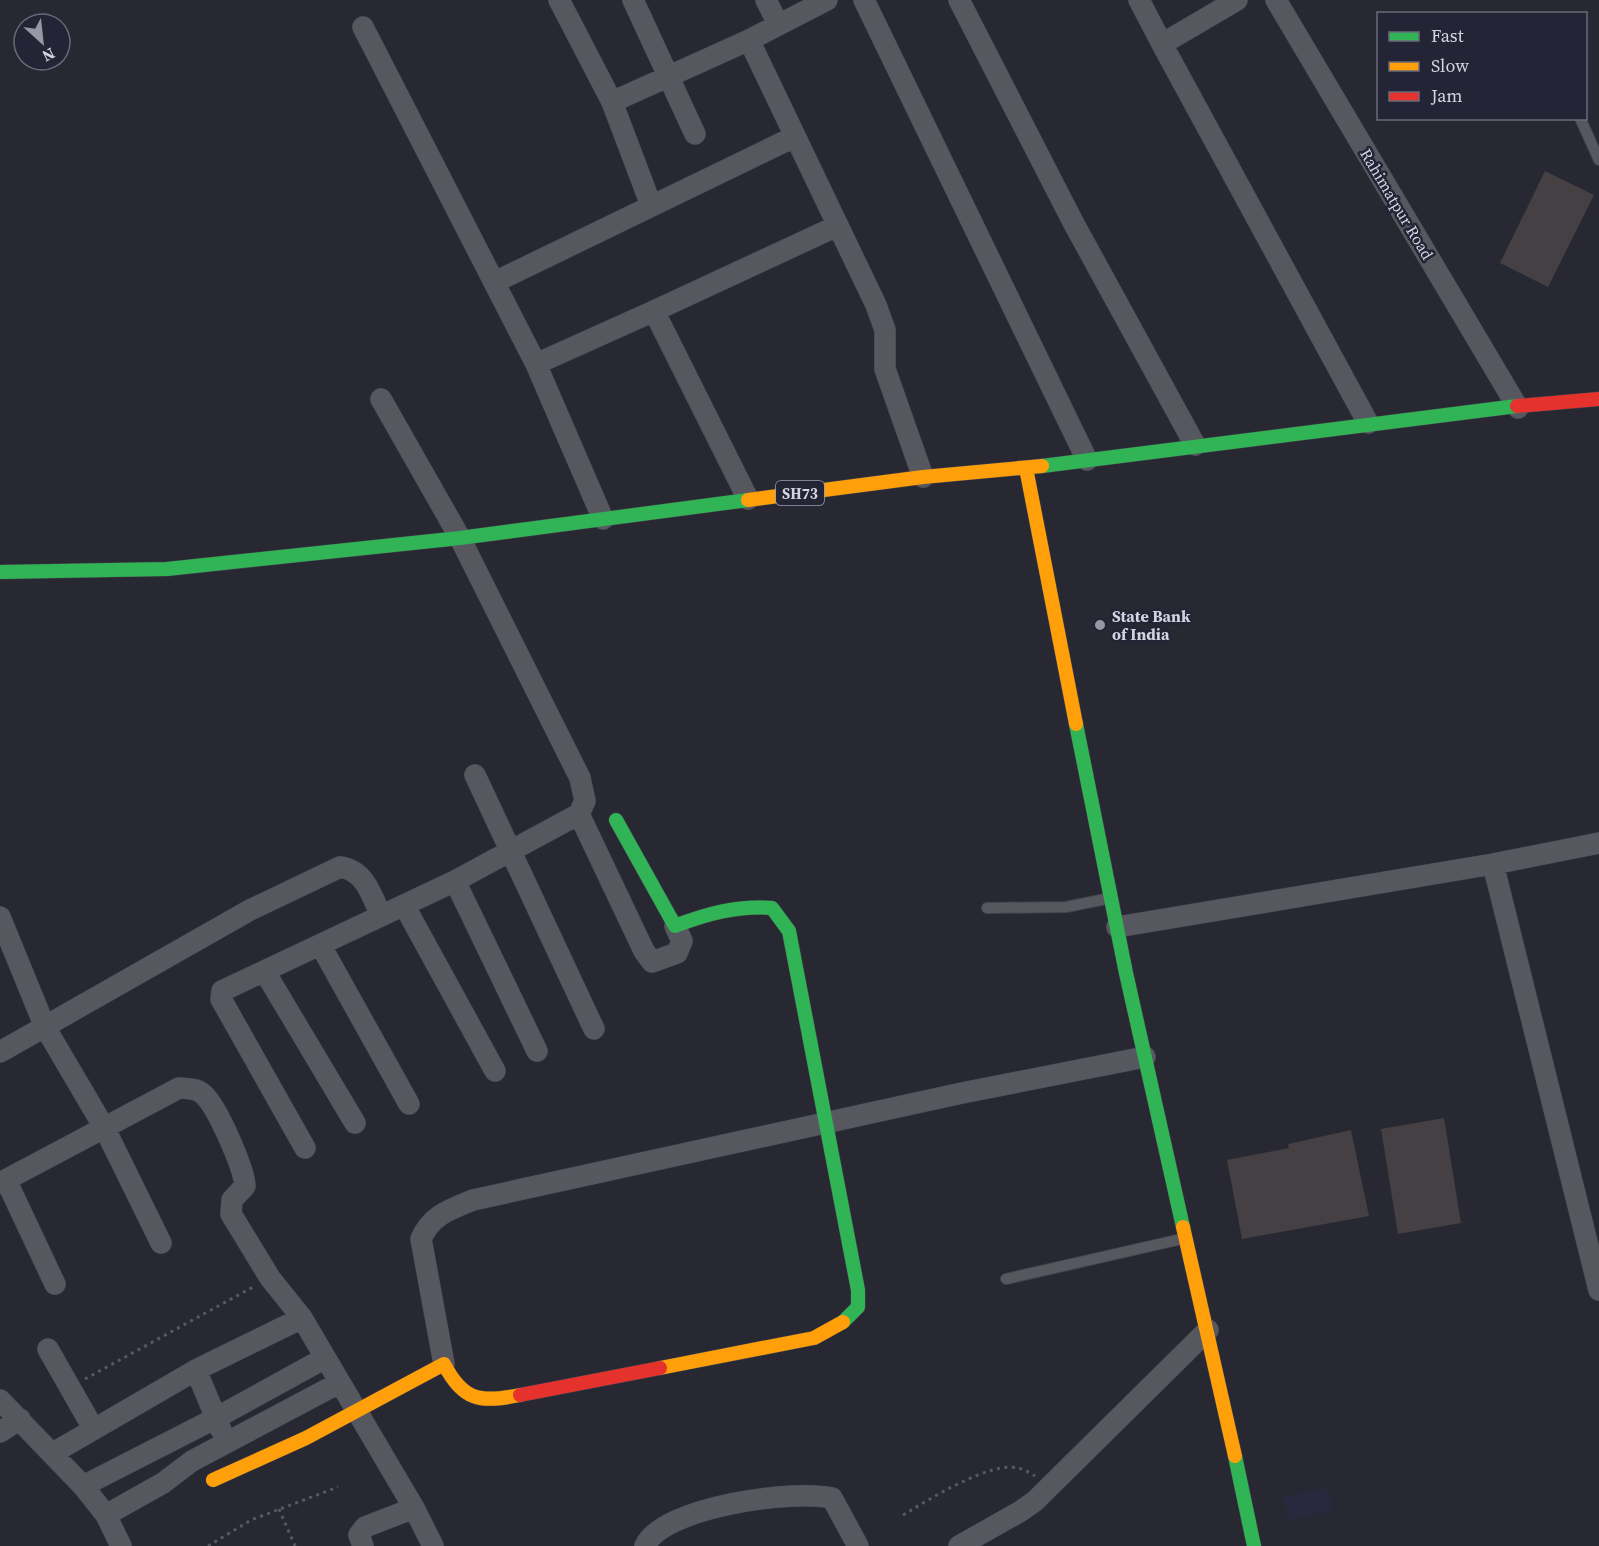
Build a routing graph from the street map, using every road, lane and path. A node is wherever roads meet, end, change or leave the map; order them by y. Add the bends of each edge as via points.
1 (559, 0) edge
2 (633, 0) edge
3 (766, 0) edge
4 (828, 0) edge
5 (864, 0) edge
6 (959, 0) edge
7 (1139, 0) edge
8 (1237, 0) edge
9 (1276, 0) edge
10 (778, 24) junction
11 (363, 27) dead end
12 (748, 40) junction
13 (1162, 44) junction
14 (667, 77) junction
15 (612, 102) junction
16 (1581, 120) edge
17 (695, 134) dead end
18 (794, 137) junction
19 (1599, 160) edge
20 (651, 205) junction
21 (837, 226) junction
22 (495, 282) junction
23 (654, 311) junction
24 (536, 364) junction
25 (381, 399) dead end
26 (1599, 399) edge
27 (1518, 408) junction
28 (1368, 423) junction
29 (1195, 445) junction
30 (1087, 460) junction
31 (1026, 468) junction
32 (923, 477) junction
33 (748, 499) junction
34 (603, 519) junction
35 (460, 538) junction
36 (0, 572) edge
37 (475, 775) dead end
38 (579, 813) junction
39 (616, 820) dead end
40 (1599, 843) edge
41 (512, 852) junction
42 (1493, 864) junction
43 (454, 881) junction
44 (1111, 898) junction
45 (404, 904) junction
46 (987, 908) dead end
47 (381, 916) junction
48 (0, 917) edge
49 (675, 926) junction
50 (1117, 927) junction
51 (321, 946) junction
52 (266, 972) junction
53 (45, 1028) junction
54 (594, 1029) dead end
55 (537, 1051) dead end
56 (0, 1052) edge
57 (1145, 1057) junction
58 (495, 1071) dead end
59 (410, 1104) dead end
60 (355, 1123) dead end
61 (826, 1125) junction
62 (105, 1128) junction
63 (305, 1148) dead end
64 (3, 1182) edge
65 (1186, 1238) junction
66 (161, 1243) dead end
67 (270, 1278) junction
68 (1006, 1279) dead end
69 (55, 1284) dead end
70 (1599, 1286) edge
71 (302, 1318) junction
72 (1208, 1330) junction
73 (48, 1349) dead end
74 (325, 1358) junction
75 (444, 1364) junction
76 (196, 1370) junction
77 (339, 1383) junction
78 (70, 1387) junction
79 (0, 1400) edge
80 (355, 1410) junction
81 (216, 1418) junction
82 (20, 1419) junction
83 (93, 1428) junction
84 (0, 1432) edge
85 (226, 1442) junction
86 (53, 1453) junction
87 (237, 1469) junction
88 (213, 1480) dead end
89 (1052, 1484) junction
90 (83, 1486) junction
91 (338, 1487) dead end
92 (414, 1508) junction
93 (279, 1509) junction
94 (106, 1515) junction
95 (903, 1515) dead end
96 (121, 1546) edge
97 (208, 1546) edge
98 (295, 1546) edge
99 (363, 1546) edge
100 (433, 1546) edge
101 (645, 1546) edge
102 (858, 1546) edge
103 (959, 1546) edge
104 (1254, 1546) edge

1 - 15 street
2 - 14 street
3 - 10 street
4 - 10 street
5 - 30 street
6 - 29 street via 1073,222
7 - 13 street
8 - 13 street
9 - 27 street, Rahimatpur Road
10 - 12 street
11 - 22 street
12 - 14 street
12 - 18 street
13 - 28 street
14 - 15 street
14 - 17 street
15 - 20 street
16 - 19 lane
18 - 20 street
18 - 21 street
20 - 22 street
21 - 23 street
21 - 32 street via 885,330 885,369
22 - 24 street
23 - 24 street
23 - 33 street
24 - 34 street
25 - 35 street
26 - 27 street, SH73
27 - 28 street, SH73
28 - 29 street, SH73
29 - 30 street, SH73
30 - 31 street, SH73
31 - 32 street, SH73
31 - 44 street
32 - 33 street, SH73
33 - 34 street, SH73
34 - 35 street, SH73
35 - 36 street, SH73 via 166,569
35 - 38 street via 580,778 585,801
37 - 41 street
38 - 41 street
38 - 49 street via 652,962 677,953 682,941
39 - 49 street
40 - 42 street
41 - 43 street
41 - 54 street
42 - 50 street
42 - 70 street
43 - 45 street
43 - 55 street
44 - 46 lane via 1066,907
44 - 50 street
45 - 47 street
45 - 58 street
47 - 51 street
47 - 53 street via 360,875 352,868 340,867 250,910
48 - 53 street
49 - 61 street via 756,906 772,908 782,919 789,932
50 - 57 street
51 - 52 street
51 - 59 street
52 - 60 street
52 - 63 street via 222,991 221,999
53 - 56 street
53 - 62 street
57 - 61 street
57 - 65 street
61 - 75 street via 473,1200 443,1212 427,1225 422,1239
61 - 75 street via 858,1290 858,1307 843,1322 814,1338 515,1396 474,1399 455,1387
62 - 64 street
62 - 66 street
62 - 67 street via 179,1088 195,1089 206,1097 244,1177 245,1186 232,1200 231,1214
64 - 69 street
65 - 68 lane
65 - 72 street
67 - 71 street
67 - 78 path
71 - 74 street
71 - 76 street
72 - 89 street
72 - 104 street
73 - 78 street
74 - 77 street
74 - 81 street
75 - 80 street
76 - 81 street
76 - 83 street
77 - 80 street
77 - 85 street
78 - 83 street
79 - 82 street
80 - 87 street via 306,1438
80 - 92 street
81 - 85 street
81 - 90 street
82 - 84 street
82 - 86 street
83 - 86 street
85 - 87 street
85 - 94 street
86 - 90 street
87 - 88 street
89 - 95 path via 1017,1467 981,1473
89 - 103 street via 1021,1511
90 - 94 street
91 - 93 path
92 - 99 street via 365,1527 359,1535
92 - 100 street
93 - 97 path via 251,1520
93 - 98 path
94 - 96 street
101 - 102 street via 648,1539 669,1524 727,1504 818,1495 832,1498

